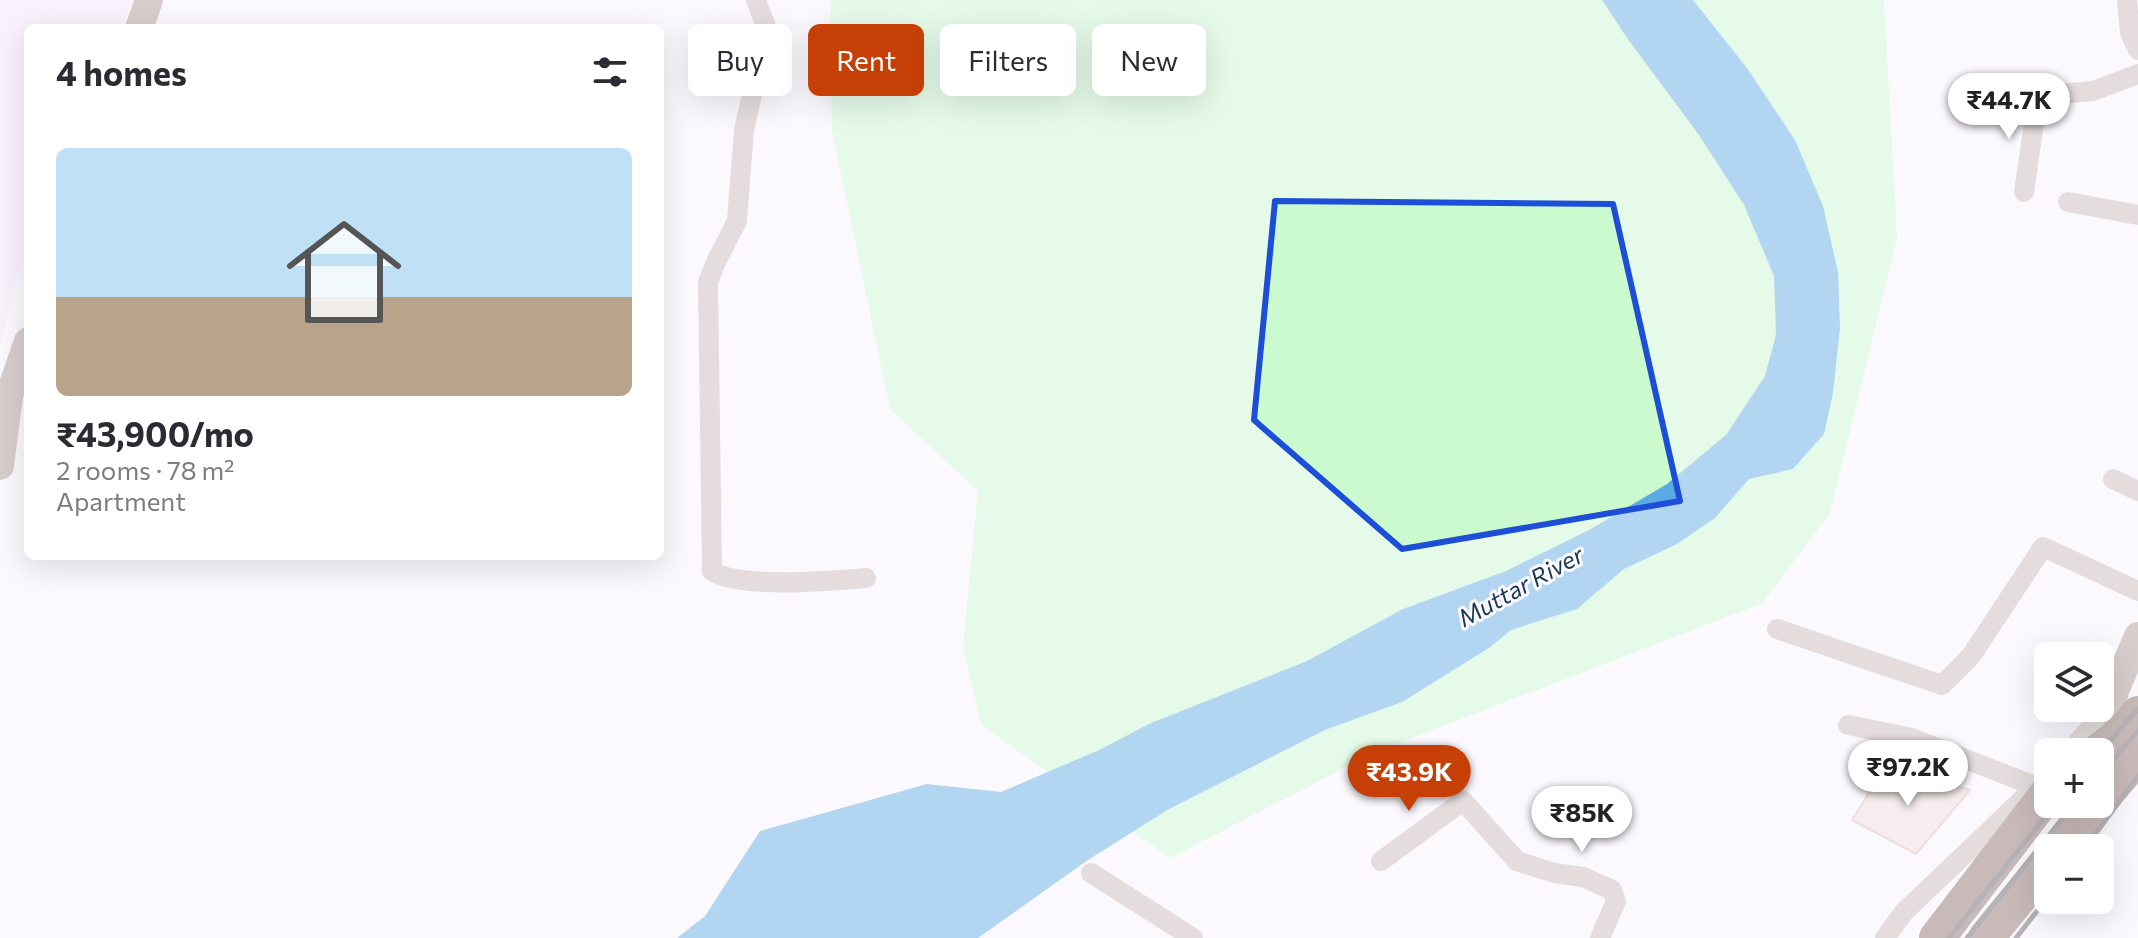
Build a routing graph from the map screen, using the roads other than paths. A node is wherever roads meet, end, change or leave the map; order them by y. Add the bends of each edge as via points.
1 (149, 0) edge
2 (756, 0) edge
3 (2127, 0) edge
4 (140, 24) edge
5 (2138, 50) edge
6 (2138, 74) edge
7 (1972, 84) dead end
8 (2038, 96) junction
9 (2024, 192) dead end
10 (2068, 202) dead end
11 (2138, 215) edge
12 (24, 353) edge
13 (0, 466) edge
14 (2113, 479) dead end
15 (2138, 491) edge
16 (866, 578) dead end
17 (2138, 591) edge
18 (1777, 629) dead end
19 (2137, 638) edge
20 (1848, 725) dead end
21 (2122, 732) edge
22 (2114, 755) edge
23 (2034, 781) edge
24 (2034, 794) edge
25 (2034, 799) edge
26 (2085, 818) edge
27 (2072, 834) edge
28 (1381, 861) dead end
29 (1091, 873) dead end
30 (2034, 879) edge
31 (1193, 938) edge
32 (1600, 938) edge
33 (1885, 938) edge
34 (1937, 938) edge
35 (1986, 938) edge

1 - 4 main road
2 - 16 street via 767,29 744,130 737,221 708,282 712,571 745,580
3 - 5 street via 2130,33
6 - 8 street via 2093,91
7 - 8 street
8 - 9 street
10 - 11 street
12 - 13 main road via 9,396
14 - 15 street
17 - 18 street via 2043,547 1971,656 1942,685
19 - 21 main road via 2115,691
20 - 23 street via 1912,738
21 - 22 highway
24 - 33 street via 1904,912
25 - 34 highway
26 - 27 highway
28 - 32 street via 1463,801 1517,861 1612,890 1616,901
29 - 31 street
30 - 35 highway

